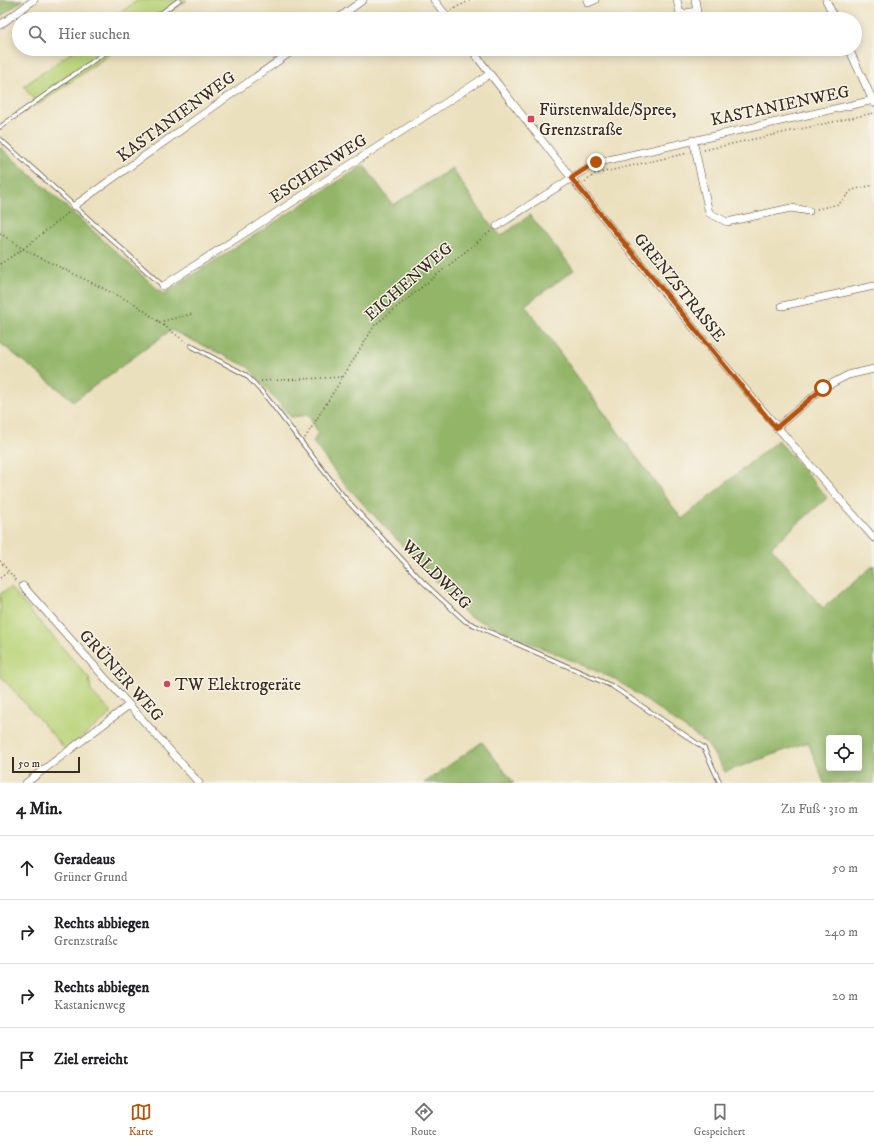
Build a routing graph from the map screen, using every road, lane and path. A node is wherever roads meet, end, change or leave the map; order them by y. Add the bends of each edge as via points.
1 (34, 0) edge
2 (179, 0) edge
3 (363, 0) edge
4 (434, 0) edge
5 (471, 0) edge
6 (587, 0) edge
7 (595, 0) edge
8 (677, 0) edge
9 (695, 0) edge
10 (826, 0) edge
11 (18, 12) edge
12 (162, 12) edge
13 (347, 12) edge
14 (443, 12) edge
15 (452, 12) edge
16 (680, 12) edge
17 (691, 12) edge
18 (832, 12) edge
19 (12, 16) edge
20 (0, 25) edge
21 (100, 56) edge
22 (285, 56) edge
23 (477, 56) edge
24 (852, 56) edge
25 (490, 74) junction
26 (874, 101) edge
27 (874, 113) edge
28 (0, 127) edge
29 (0, 139) edge
30 (693, 140) junction
31 (695, 152) junction
32 (571, 178) junction
33 (874, 185) edge
34 (579, 187) junction
35 (75, 207) junction
36 (809, 211) joint
37 (497, 226) joint
38 (0, 233) edge
39 (23, 249) junction
40 (0, 264) edge
41 (163, 286) joint
42 (874, 286) edge
43 (782, 306) dead end
44 (192, 314) dead end
45 (159, 322) junction
46 (191, 346) joint
47 (874, 369) edge
48 (343, 377) junction
49 (252, 382) junction
50 (776, 428) junction
51 (302, 444) junction
52 (874, 538) edge
53 (0, 561) edge
54 (9, 571) junction
55 (0, 578) edge
56 (23, 586) joint
57 (129, 705) junction
58 (26, 783) edge
59 (199, 783) edge
60 (720, 783) edge

1 - 11 street
2 - 12 lane
3 - 13 street
4 - 14 street
5 - 15 path
6 - 7 street via 588,3
8 - 16 street
9 - 17 street via 697,11
10 - 18 street
19 - 20 street
21 - 28 lane
22 - 35 street, KASTANIENWEG
23 - 25 street, GRENZSTRASSE
24 - 26 street
25 - 32 street, GRENZSTRASSE
25 - 41 street, ESCHENWEG
26 - 30 street, KASTANIENWEG
27 - 31 path
29 - 35 lane
30 - 31 street, KASTANIENWEG
30 - 32 street, KASTANIENWEG via 596,162
31 - 34 path via 595,174
31 - 36 street, KASTANIENWEG via 708,213 722,221 791,208
32 - 34 street, GRENZSTRASSE
32 - 37 street
33 - 36 path via 852,190 838,204
34 - 50 street, GRENZSTRASSE
35 - 39 path
35 - 41 lane
37 - 48 path, EICHENWEG via 375,325
38 - 39 path
39 - 40 path
39 - 45 path via 135,304
42 - 43 street
44 - 45 path
45 - 46 path
46 - 49 lane, WALDWEG via 246,375
47 - 50 street via 848,375 823,388
48 - 49 path
48 - 51 path, EICHENWEG
49 - 51 lane, WALDWEG
50 - 52 street, GRENZSTRASSE
51 - 60 lane, WALDWEG via 344,497 422,581 465,621 612,686 704,748
53 - 54 path
54 - 55 path
54 - 56 path
56 - 57 street, GRÜNER WEG
57 - 58 street
57 - 59 street, GRÜNER WEG

